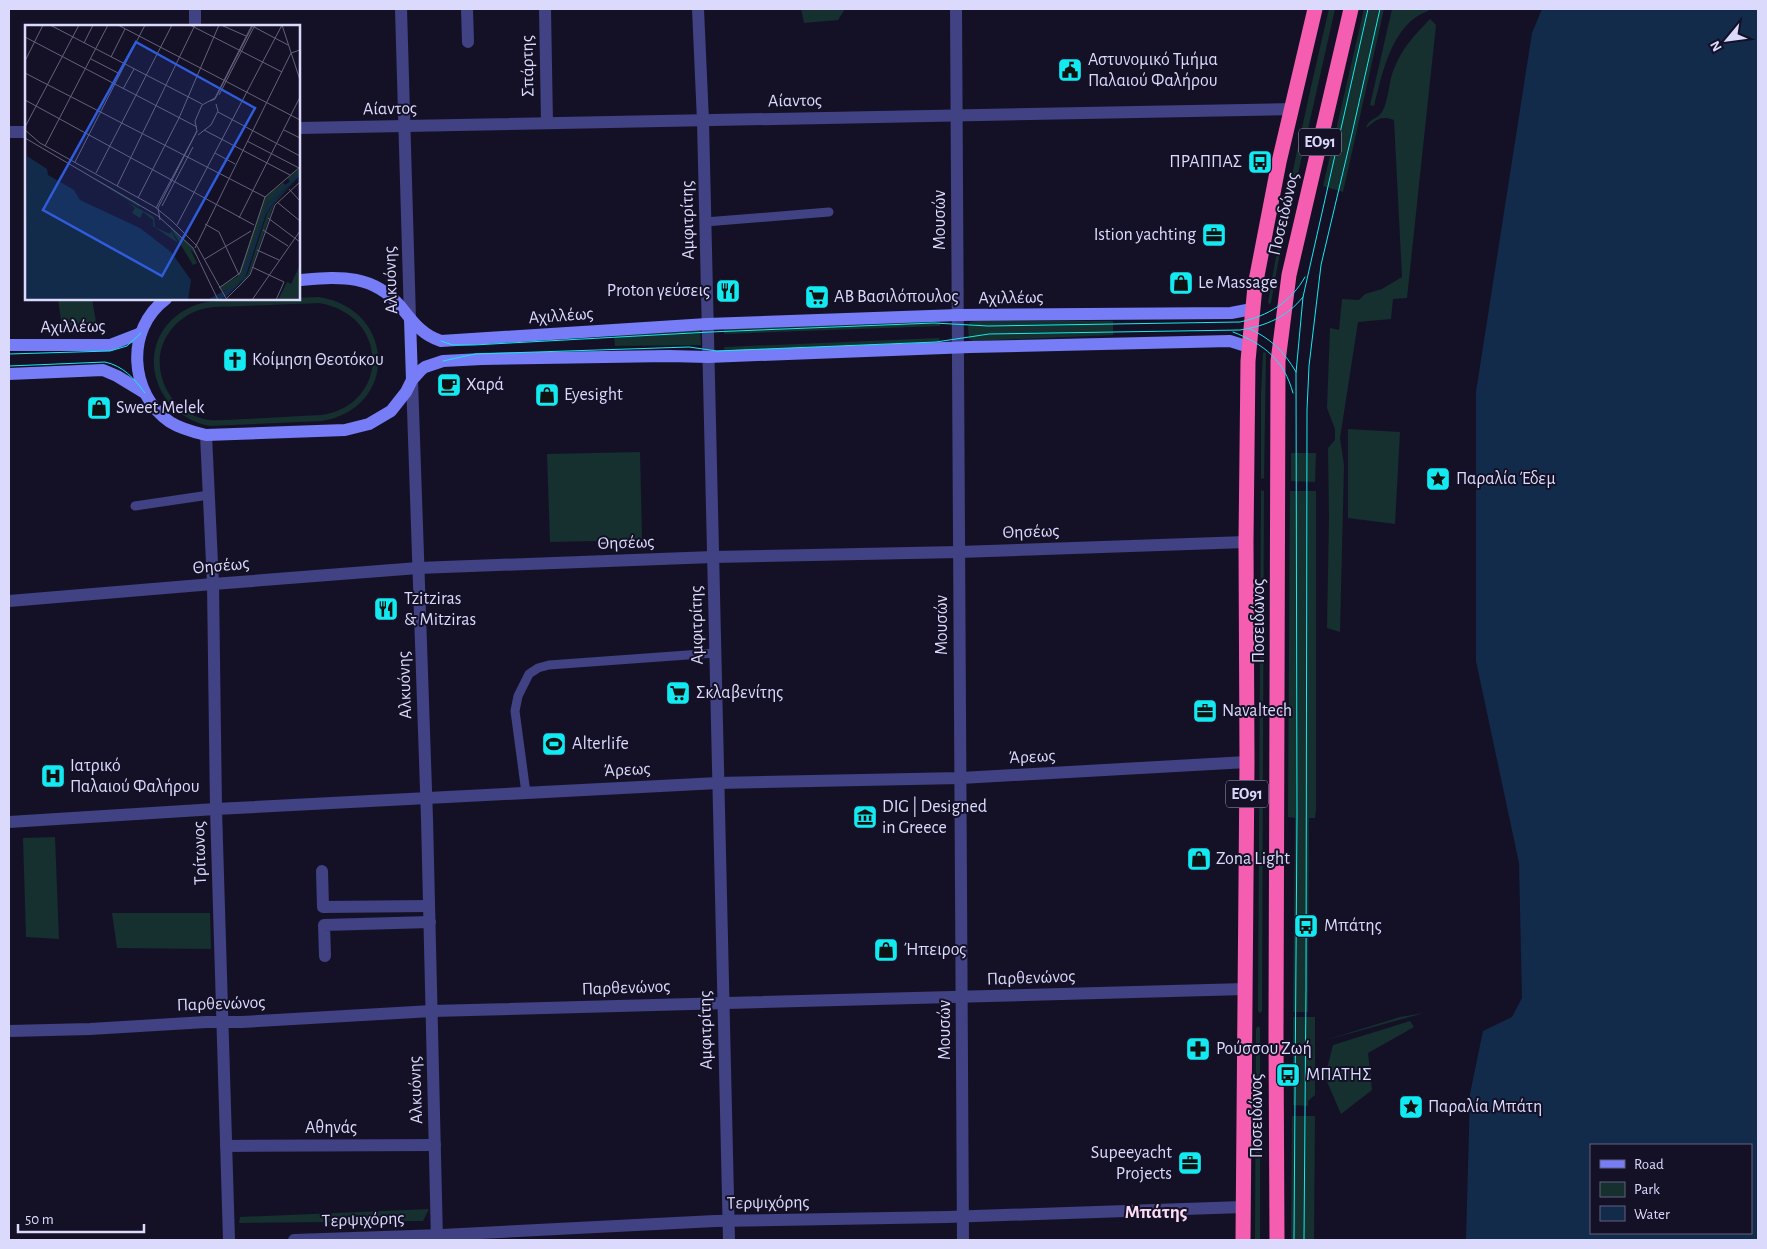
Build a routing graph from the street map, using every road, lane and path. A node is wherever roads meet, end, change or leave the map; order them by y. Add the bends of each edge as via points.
1 (195, 9) edge
2 (400, 9) edge
3 (467, 9) edge
4 (544, 9) edge
5 (698, 9) edge
6 (956, 9) edge
7 (1315, 9) edge
8 (1351, 9) edge
9 (196, 25) edge
10 (468, 42) dead end
11 (1292, 109) junction
12 (957, 115) junction
13 (703, 121) junction
14 (546, 123) junction
15 (404, 126) junction
16 (300, 128) edge
17 (9, 132) edge
18 (25, 132) edge
19 (829, 212) dead end
20 (705, 222) junction
21 (300, 280) edge
22 (165, 300) edge
23 (1252, 309) junction
24 (958, 316) junction
25 (410, 319) junction
26 (707, 324) junction
27 (141, 333) junction
28 (9, 345) edge
29 (1249, 347) junction
30 (958, 348) junction
31 (708, 357) junction
32 (9, 374) edge
33 (412, 380) junction
34 (145, 393) junction
35 (206, 435) junction
36 (209, 495) junction
37 (135, 506) dead end
38 (1246, 542) junction
39 (959, 552) junction
40 (713, 557) junction
41 (418, 568) junction
42 (213, 584) junction
43 (9, 602) edge
44 (715, 653) junction
45 (1247, 762) junction
46 (961, 778) junction
47 (718, 783) junction
48 (526, 793) junction
49 (426, 799) junction
50 (216, 809) junction
51 (9, 822) edge
52 (322, 871) dead end
53 (430, 906) junction
54 (430, 922) junction
55 (324, 956) dead end
56 (1244, 988) junction
57 (962, 997) junction
58 (723, 1004) junction
59 (432, 1011) junction
60 (222, 1022) junction
61 (9, 1031) edge
62 (436, 1145) junction
63 (226, 1146) junction
64 (1243, 1207) junction
65 (963, 1216) junction
66 (728, 1222) junction
67 (437, 1238) edge
68 (229, 1240) edge
69 (294, 1240) edge
70 (329, 1240) edge
71 (729, 1240) edge
72 (963, 1240) edge
73 (1243, 1240) edge
74 (1277, 1240) edge

1 - 9 street
2 - 15 street, Αλκυόνης
3 - 10 street
4 - 14 street, Σπάρτης
5 - 13 street, Αμφιτρίτης
6 - 12 street, Μουσών
7 - 11 highway, Ποσειδώνος / ΕΟ91
8 - 74 highway, Ποσειδώνος / ΕΟ91 via 1289,275 1278,360
11 - 12 street, Αίαντος
11 - 23 highway, Ποσειδώνος / ΕΟ91
12 - 13 street, Αίαντος
12 - 24 street, Μουσών
13 - 14 street, Αίαντος
13 - 20 street, Αμφιτρίτης
14 - 15 street, Αίαντος
15 - 16 street, Αίαντος
15 - 25 street, Αλκυόνης
17 - 18 street
19 - 20 lane
20 - 26 street, Αμφιτρίτης
21 - 25 main road via 336,277 361,280 384,291
22 - 27 main road via 154,310
23 - 24 main road, Αχιλλέως via 1231,313
23 - 29 highway, Ποσειδώνος / ΕΟ91
24 - 26 main road, Αχιλλέως
24 - 30 street, Μουσών
25 - 26 main road, Αχιλλέως via 418,328 441,341
25 - 33 main road, Αλκυόνης
26 - 31 street, Αμφιτρίτης
27 - 28 main road, Αχιλλέως via 110,345
27 - 34 main road via 137,369
29 - 30 main road via 1230,341
29 - 38 highway, Ποσειδώνος / ΕΟ91
30 - 31 main road
30 - 39 street, Μουσών
31 - 33 main road via 443,361 425,367
31 - 40 street, Αμφιτρίτης
32 - 34 main road via 102,370
33 - 35 main road via 391,411 381,419 357,428
33 - 41 street, Αλκυόνης
34 - 35 main road via 152,404 180,428
35 - 36 street, Τρίτωνος
36 - 37 lane
36 - 42 street, Τρίτωνος
38 - 39 street, Θησέως
38 - 45 highway, Ποσειδώνος / ΕΟ91
39 - 40 street, Θησέως
39 - 46 street, Μουσών
40 - 41 street, Θησέως
40 - 44 street, Αμφιτρίτης
41 - 42 street, Θησέως
41 - 49 street, Αλκυόνης
42 - 43 street, Θησέως
42 - 50 street, Τρίτωνος
44 - 47 street, Αμφιτρίτης
44 - 48 lane via 549,665 529,674 514,711
45 - 46 street, Άρεως
45 - 56 highway, Ποσειδώνος / ΕΟ91
46 - 47 street, Άρεως
46 - 57 street, Μουσών
47 - 48 street, Άρεως
47 - 58 street, Αμφιτρίτης
48 - 49 street, Άρεως
49 - 50 street, Άρεως
49 - 53 street, Αλκυόνης
50 - 51 street, Άρεως
50 - 60 street, Τρίτωνος
52 - 53 street via 323,907
53 - 54 street, Αλκυόνης
54 - 55 street via 324,924
54 - 59 street, Αλκυόνης
56 - 57 street, Παρθενώνος
56 - 64 highway, Ποσειδώνος / ΕΟ91
57 - 58 street, Παρθενώνος
57 - 65 street, Μουσών
58 - 59 street, Παρθενώνος
58 - 66 street, Αμφιτρίτης
59 - 60 street, Παρθενώνος
59 - 62 street, Αλκυόνης
60 - 61 street, Παρθενώνος
60 - 63 street, Τρίτωνος
62 - 63 street, Αθηνάς
62 - 67 street, Αλκυόνης
63 - 68 street, Τρίτωνος
64 - 65 street, Τερψιχόρης
64 - 73 highway, Ποσειδώνος / ΕΟ91
65 - 66 street, Τερψιχόρης
65 - 72 street, Μουσών
66 - 67 street, Τερψιχόρης
66 - 71 street, Αμφιτρίτης
67 - 70 street, Τερψιχόρης
69 - 70 street, Τερψιχόρης

